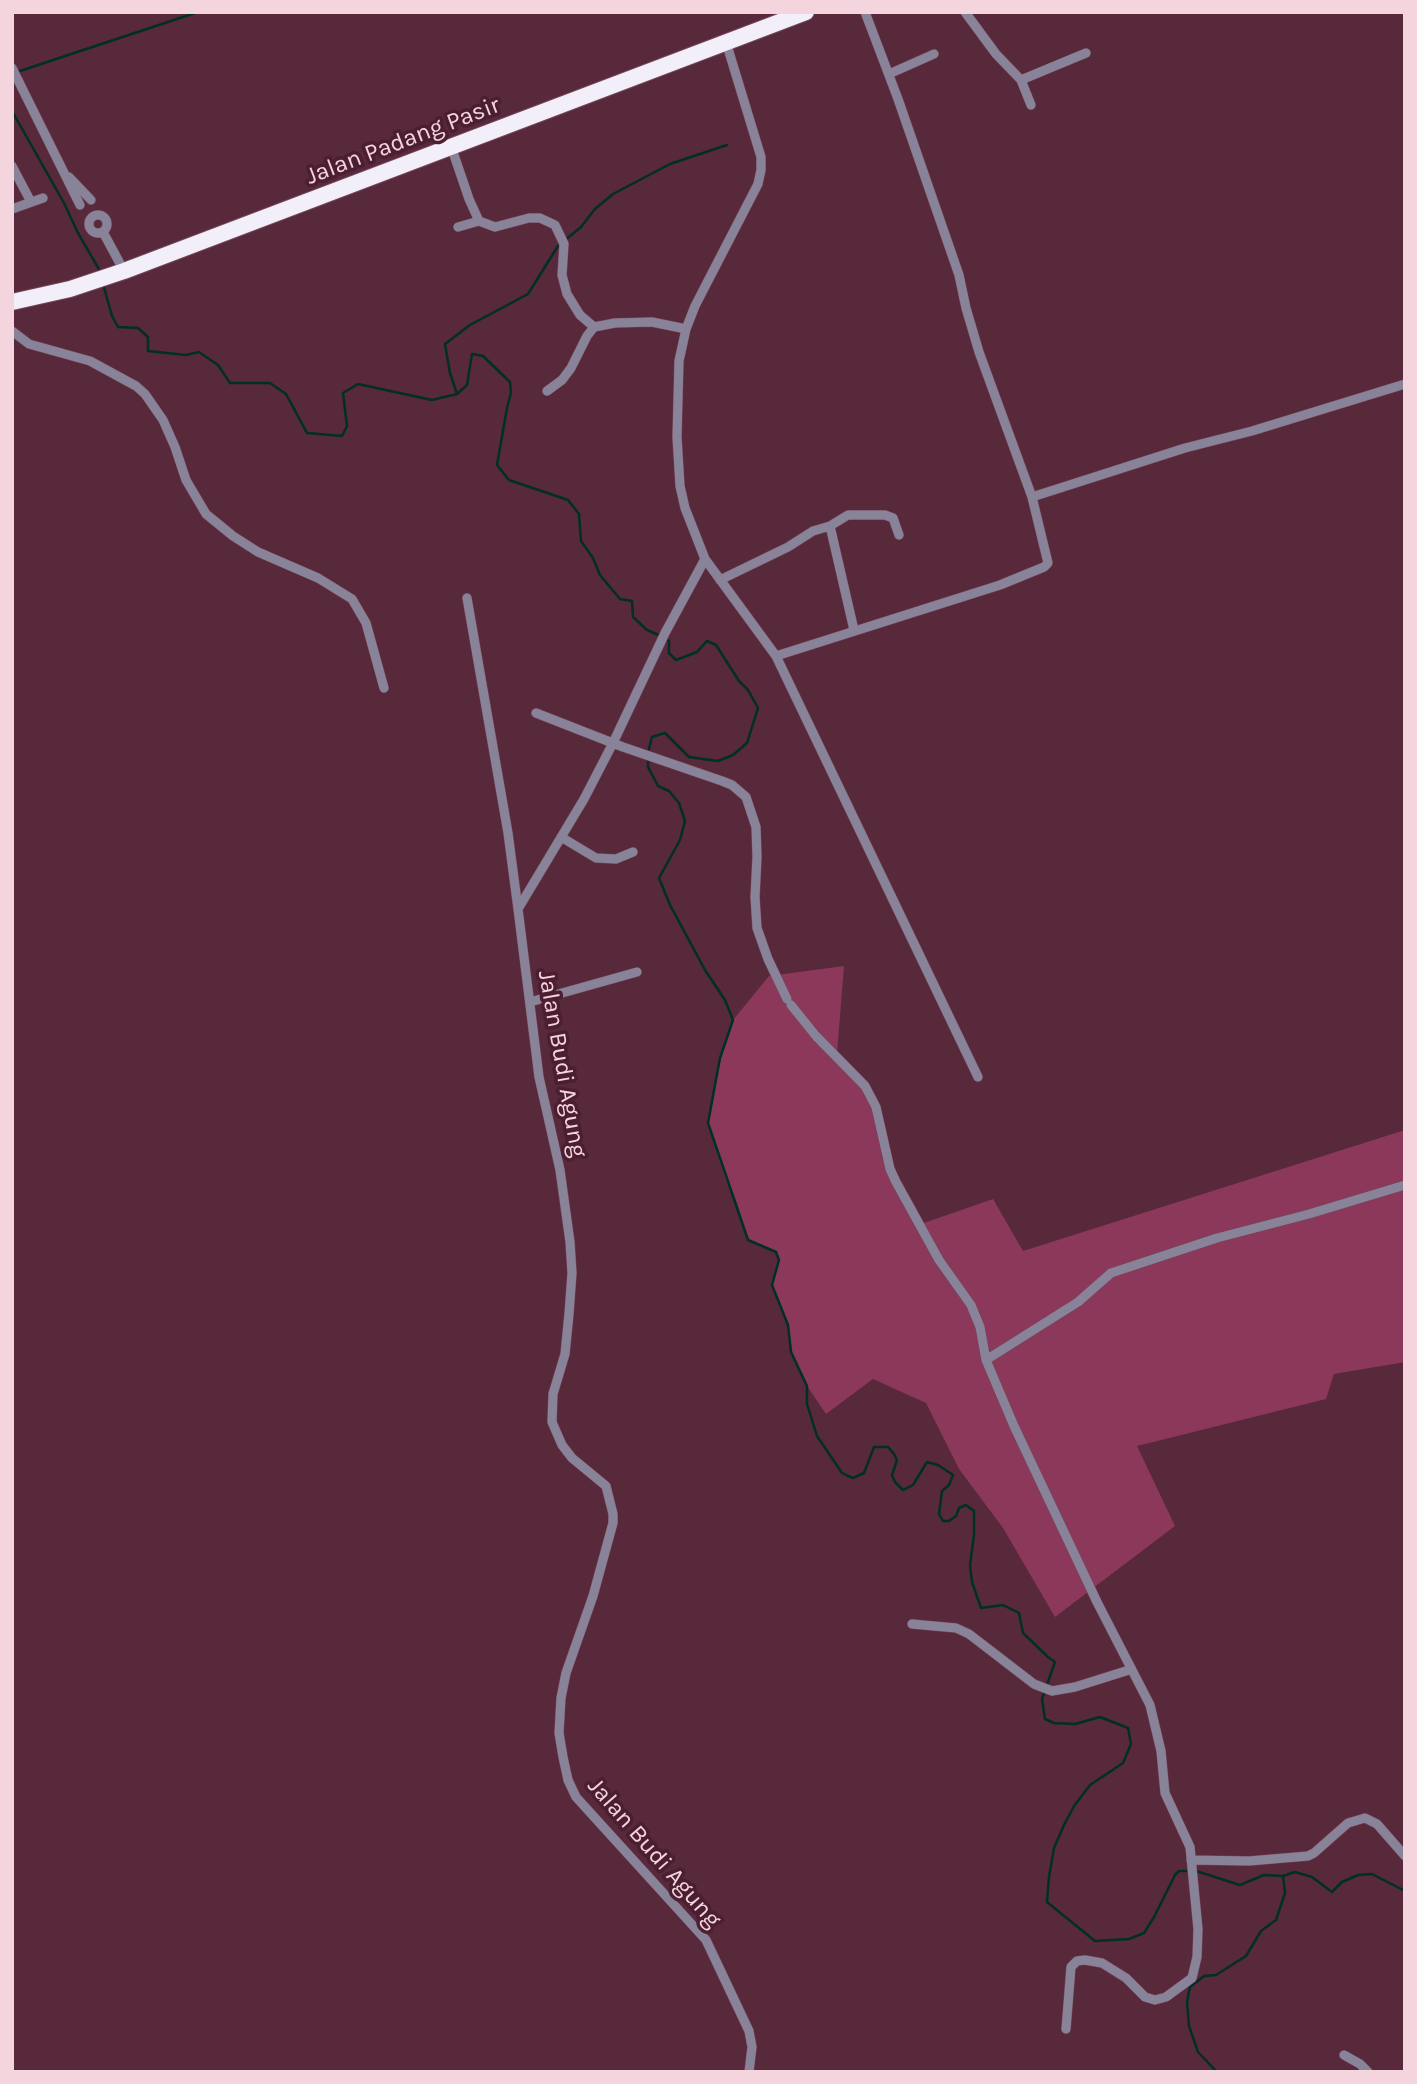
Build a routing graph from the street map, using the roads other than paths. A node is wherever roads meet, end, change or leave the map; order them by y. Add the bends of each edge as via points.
1 (806, 12) edge
2 (864, 12) edge
3 (965, 12) edge
4 (726, 42) junction
5 (1086, 53) dead end
6 (934, 54) dead end
7 (12, 68) edge
8 (889, 74) junction
9 (1021, 80) junction
10 (1031, 105) dead end
11 (451, 146) junction
12 (12, 166) edge
13 (62, 171) junction
14 (43, 198) dead end
15 (31, 202) junction
16 (12, 209) edge
17 (101, 215) junction
18 (479, 221) junction
19 (89, 222) junction
20 (458, 227) dead end
21 (103, 232) junction
22 (119, 273) junction
23 (12, 302) edge
24 (594, 327) junction
25 (686, 329) junction
26 (12, 331) edge
27 (1405, 384) edge
28 (547, 391) dead end
29 (1032, 497) junction
30 (830, 526) junction
31 (899, 535) dead end
32 (705, 559) junction
33 (720, 580) junction
34 (467, 598) dead end
35 (854, 630) junction
36 (776, 656) junction
37 (384, 688) dead end
38 (536, 713) dead end
39 (613, 743) junction
40 (561, 837) junction
41 (633, 852) dead end
42 (518, 909) junction
43 (637, 972) dead end
44 (530, 1002) junction
45 (978, 1077) dead end
46 (1405, 1185) edge
47 (986, 1360) junction
48 (912, 1624) dead end
49 (1129, 1670) junction
50 (1405, 1856) edge
51 (1191, 1863) junction
52 (1066, 2029) dead end
53 (1344, 2055) dead end
54 (749, 2072) edge
55 (1368, 2072) edge

1 - 4 highway, Jalan Padang Pasir
2 - 8 street
3 - 9 street
4 - 11 highway, Jalan Padang Pasir
4 - 25 street via 761,158 760,177
5 - 9 street
6 - 8 street
7 - 13 street
8 - 29 street via 959,275 979,352
9 - 10 street
11 - 18 street
11 - 22 highway, Jalan Padang Pasir
12 - 15 street
13 - 17 street
13 - 19 street
14 - 15 street
15 - 16 street
17 - 19 street
17 - 21 street via 108,223
18 - 20 street
18 - 24 street via 495,227 540,218 555,225 563,241 562,275 567,294
19 - 21 street via 93,232
21 - 22 street
22 - 23 highway, Jalan Padang Pasir
24 - 25 street via 652,322
24 - 28 street via 571,368
25 - 32 street via 677,384 680,486
26 - 37 street via 36,347 90,361 145,394 163,420 186,480 206,514 258,552 318,578 352,599 366,623
27 - 29 street
29 - 35 street via 1046,566
30 - 31 street via 848,515 885,515 893,518
30 - 33 street
30 - 35 street
32 - 33 street
32 - 39 street
33 - 36 street
34 - 42 street, Jalan Budi Agung
35 - 36 street
36 - 45 street
38 - 39 street
39 - 40 street
39 - 47 street via 732,785 748,800 757,835 757,928 768,959 789,1002 865,1086 876,1107 890,1169 939,1260 971,1305
40 - 41 street via 596,858 616,859
40 - 42 street
42 - 44 street, Jalan Budi Agung
43 - 44 street
44 - 54 street, Jalan Budi Agung via 539,1077 560,1170 572,1273 565,1354 553,1394 552,1422 567,1452 606,1486 613,1514 593,1596 566,1673 561,1698 562,1757 576,1797 706,1940 749,2031
46 - 47 street via 1111,1273 1078,1302
47 - 49 street
48 - 49 street via 956,1628 969,1634 1041,1688 1052,1691
49 - 51 street via 1154,1719 1165,1793 1188,1840
50 - 51 street via 1377,1824 1365,1818 1348,1823 1308,1856
51 - 52 street via 1198,1929 1192,1978 1155,2000 1102,1963 1077,1961 1071,1967
53 - 55 street

